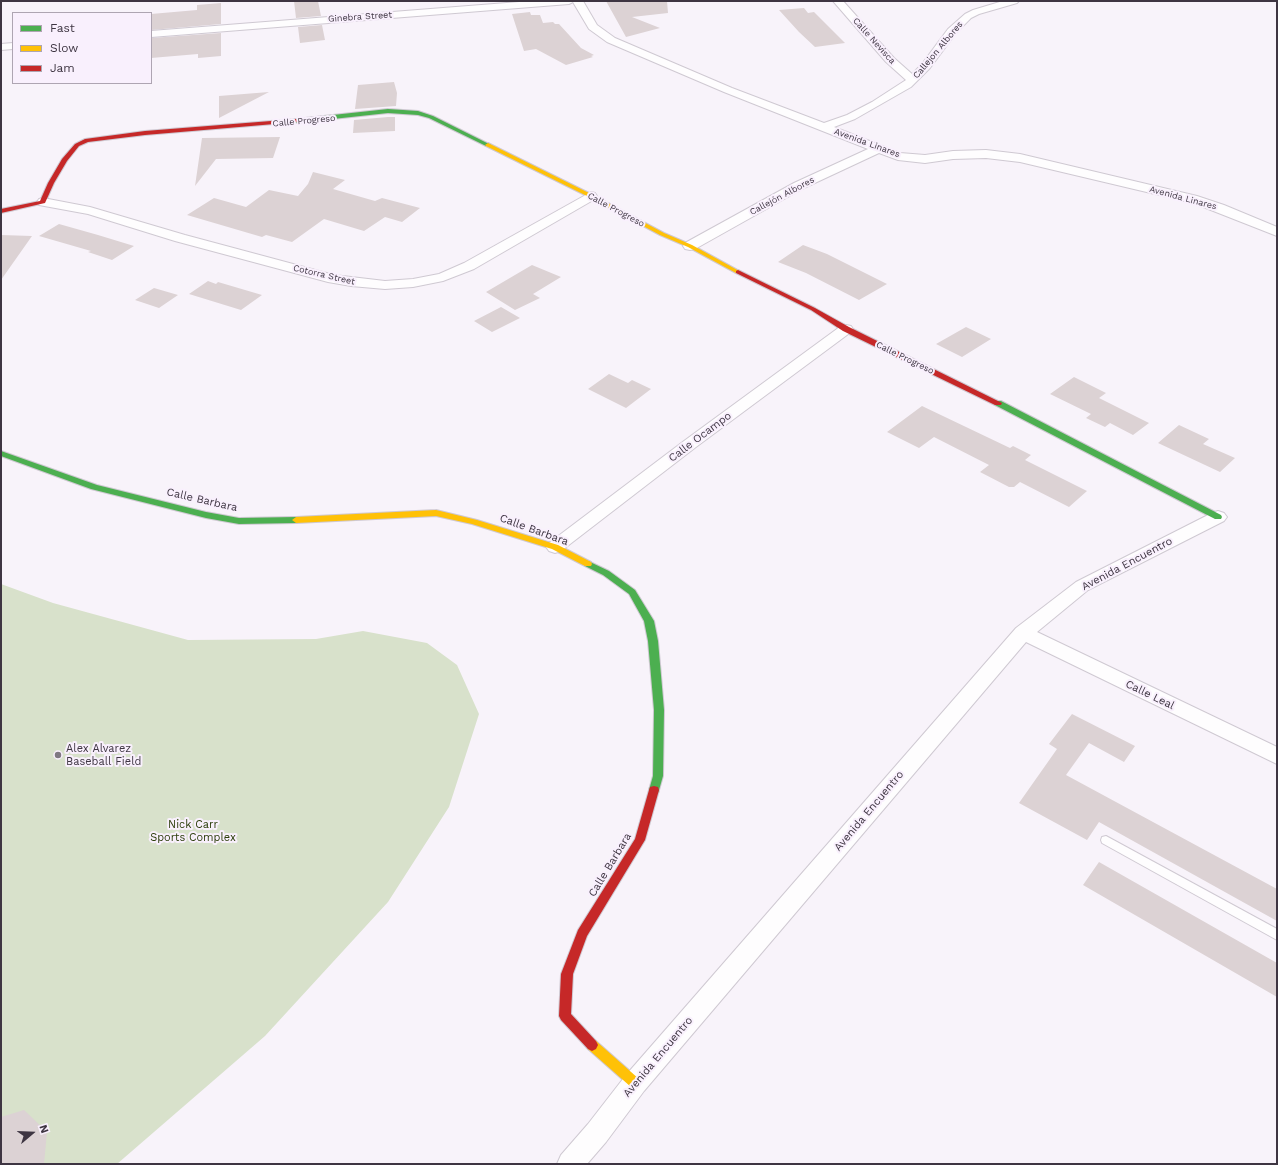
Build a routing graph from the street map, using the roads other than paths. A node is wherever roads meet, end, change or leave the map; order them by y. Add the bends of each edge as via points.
1 (569, 1) edge
2 (578, 1) edge
3 (838, 1) edge
4 (979, 1) edge
5 (1014, 1) edge
6 (988, 8) junction
7 (152, 34) edge
8 (12, 46) edge
9 (1, 47) edge
10 (913, 80) junction
11 (824, 127) junction
12 (877, 149) junction
13 (591, 196) junction
14 (43, 202) junction
15 (1, 211) edge
16 (1277, 232) edge
17 (690, 246) junction
18 (846, 329) junction
19 (1, 453) edge
20 (1218, 517) joint
21 (555, 548) junction
22 (1023, 633) junction
23 (1277, 756) edge
24 (1106, 840) dead end
25 (1277, 935) edge
26 (635, 1083) junction
27 (570, 1164) edge

1 - 7 street, Ginebra Street
2 - 11 street, Avenida Linares via 593,26 611,40 728,90
3 - 10 street, Calle Nevisca via 890,60
4 - 6 street
5 - 6 street, Callejon Albores
6 - 10 street, Callejon Albores via 960,22
8 - 9 street
10 - 11 street, Callejon Albores via 876,104
11 - 12 street, Avenida Linares
12 - 16 street, Avenida Linares via 898,156 925,159 986,154 1020,158 1197,200
12 - 17 street, Callejón Albores via 798,186
13 - 14 street, Cotorra Street via 470,266 443,277 413,284 385,285 333,279 96,213
13 - 14 street, Calle Progreso via 431,117 418,113 388,111 87,140 77,145 64,160
13 - 17 street, Calle Progreso
14 - 15 street
17 - 18 street, Calle Progreso
18 - 20 street, Calle Progreso via 1020,414
18 - 21 street, Calle Ocampo
19 - 21 street, Calle Barbara via 94,487 239,521 276,522 436,513 474,522
20 - 22 street, Avenida Encuentro via 1082,586
21 - 26 street, Calle Barbara via 606,573 632,592 649,621 653,641 659,710 658,776 640,840 582,934 567,974 565,1016 598,1051
22 - 23 street, Calle Leal
22 - 26 street, Avenida Encuentro
24 - 25 lane
26 - 27 street, Avenida Encuentro

